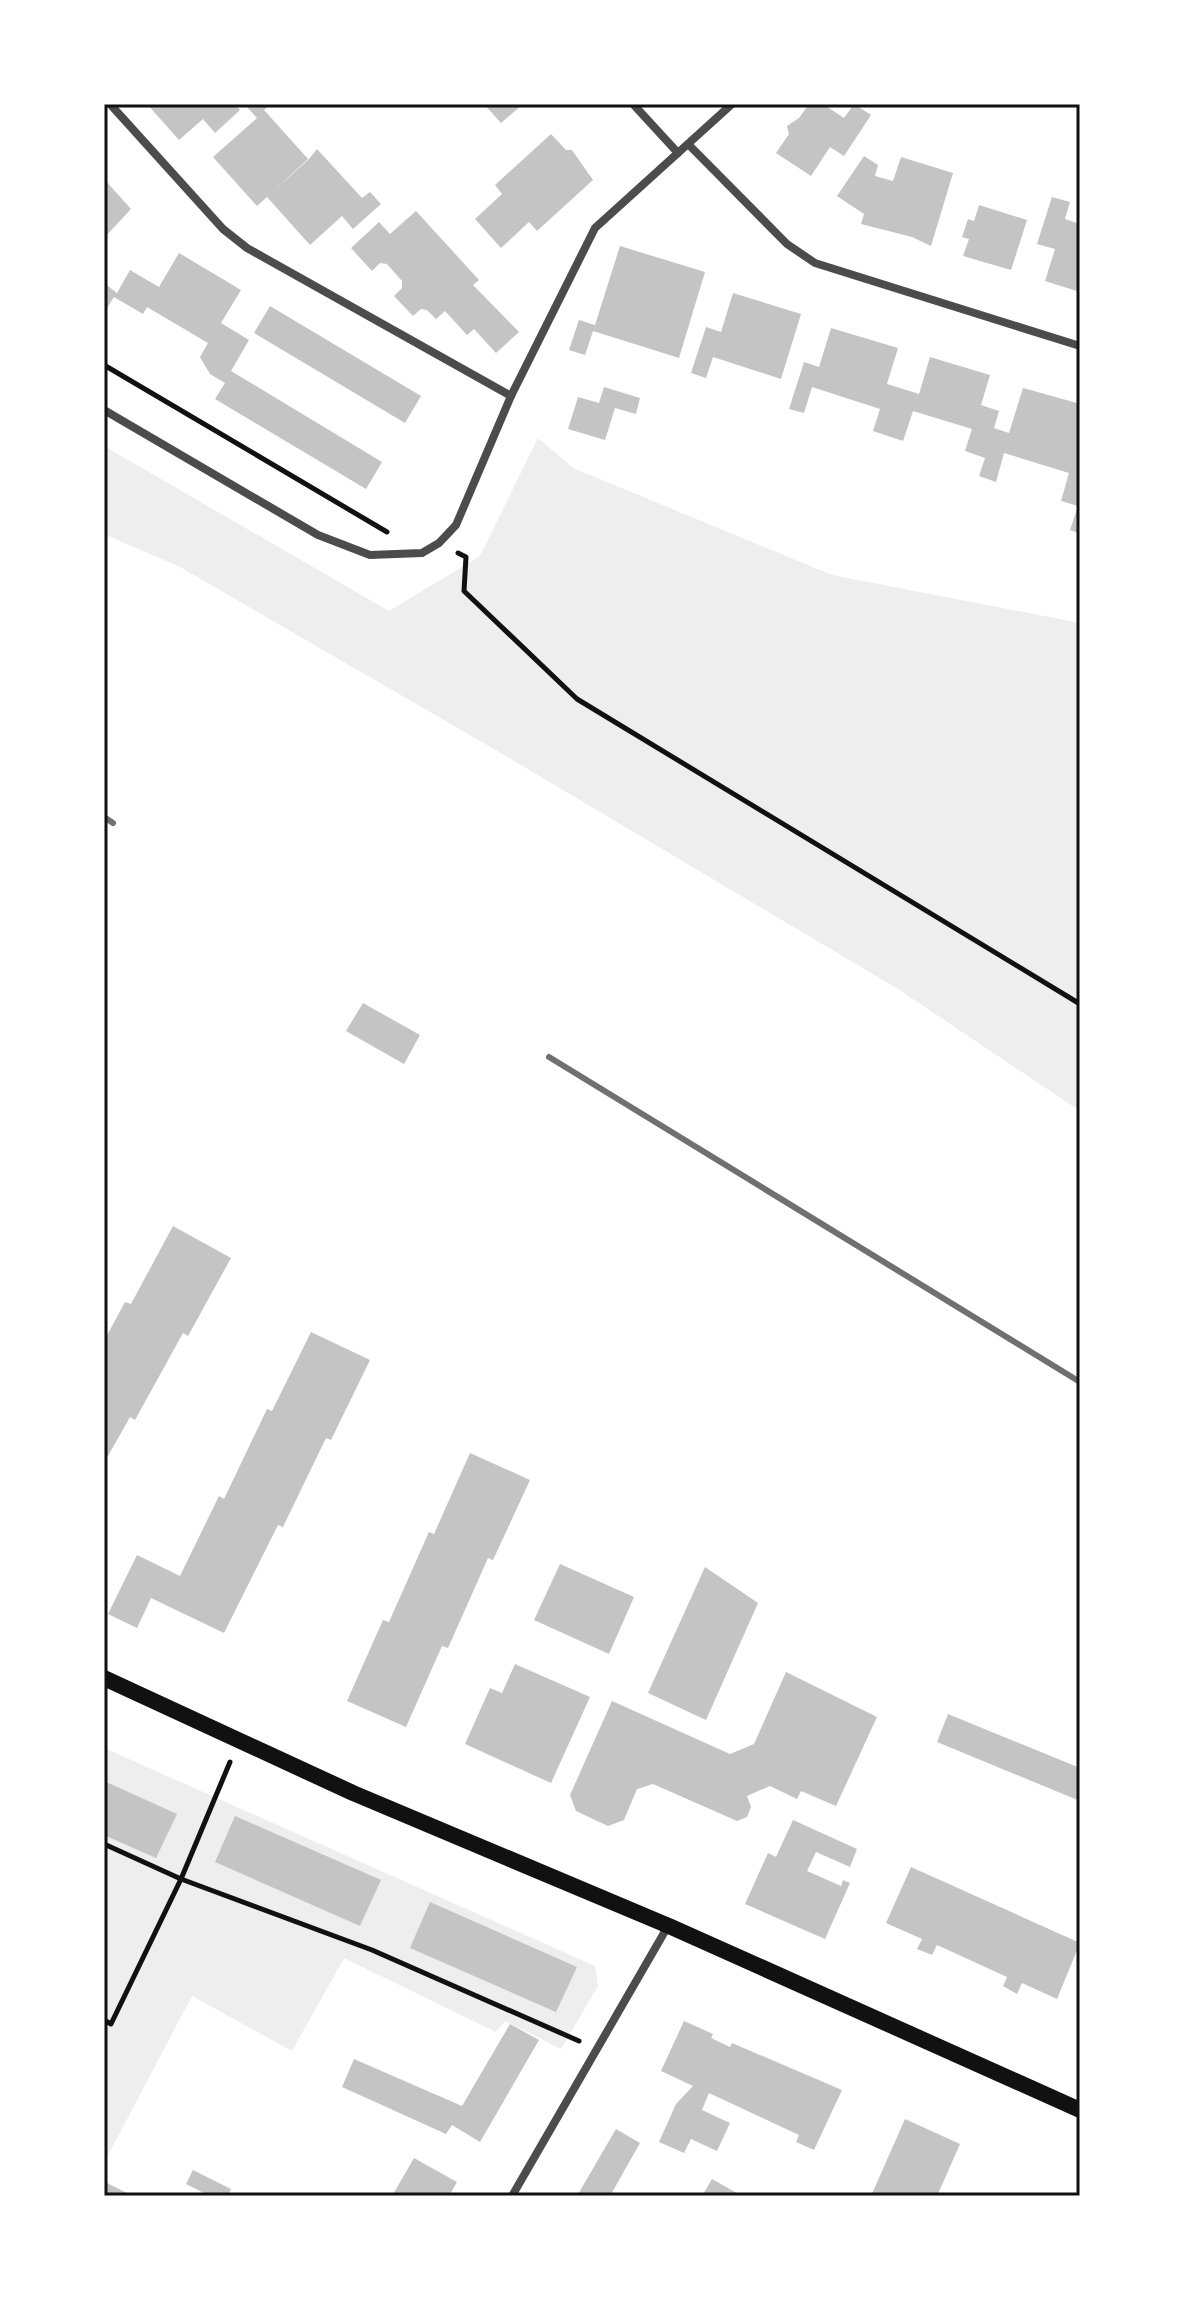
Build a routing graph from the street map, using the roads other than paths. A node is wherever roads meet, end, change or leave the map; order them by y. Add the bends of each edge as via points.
1 (110, 104) edge
2 (633, 104) edge
3 (732, 104) edge
4 (688, 144) junction
5 (678, 153) junction
6 (1080, 346) edge
7 (511, 396) junction
8 (104, 410) edge
9 (104, 1678) edge
10 (669, 1926) junction
11 (1080, 2110) edge
12 (512, 2196) edge

1 - 7 street via 223,229 247,248
2 - 5 street
3 - 4 street
4 - 5 street
4 - 6 street via 787,244 815,263
5 - 7 street via 595,228
7 - 8 street via 456,525 422,553 370,555 318,535
9 - 10 main road via 353,1793
10 - 11 main road
10 - 12 street

